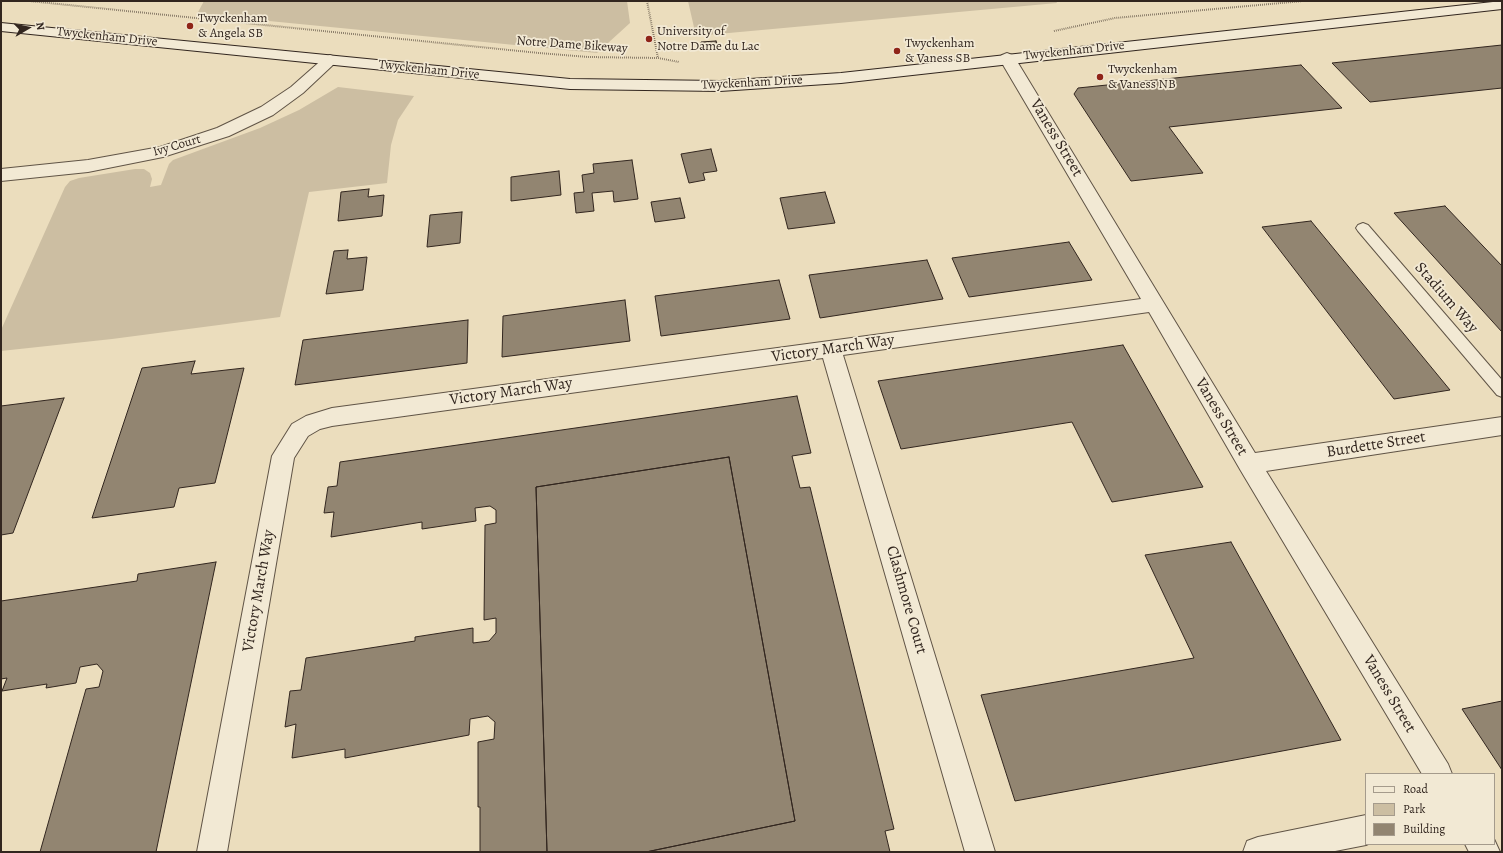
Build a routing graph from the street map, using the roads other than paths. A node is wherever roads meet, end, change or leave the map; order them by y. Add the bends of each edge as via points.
1 (1502, 4) edge
2 (1, 27) edge
3 (1007, 58) junction
4 (330, 60) junction
5 (1, 175) edge
6 (1363, 228) dead end
7 (1155, 304) junction
8 (831, 349) junction
9 (1502, 391) edge
10 (1502, 426) edge
11 (1249, 464) junction
12 (1437, 773) edge
13 (1365, 830) edge
14 (212, 852) edge
15 (980, 852) edge
16 (1258, 852) edge

1 - 3 street, Twyckenham Drive
2 - 4 street, Twyckenham Drive
3 - 4 street, Twyckenham Drive via 841,78 720,86 570,84
3 - 7 street, Vaness Street
4 - 5 street, Ivy Court via 298,90 267,111 223,132 163,152 88,166
6 - 9 lane, Stadium Way
7 - 8 street, Victory March Way
7 - 11 street, Vaness Street
8 - 14 street, Victory March Way via 332,417 314,422 300,430 284,456
8 - 15 street, Clashmore Court
10 - 11 street, Burdette Street
11 - 12 street, Vaness Street
13 - 16 street

